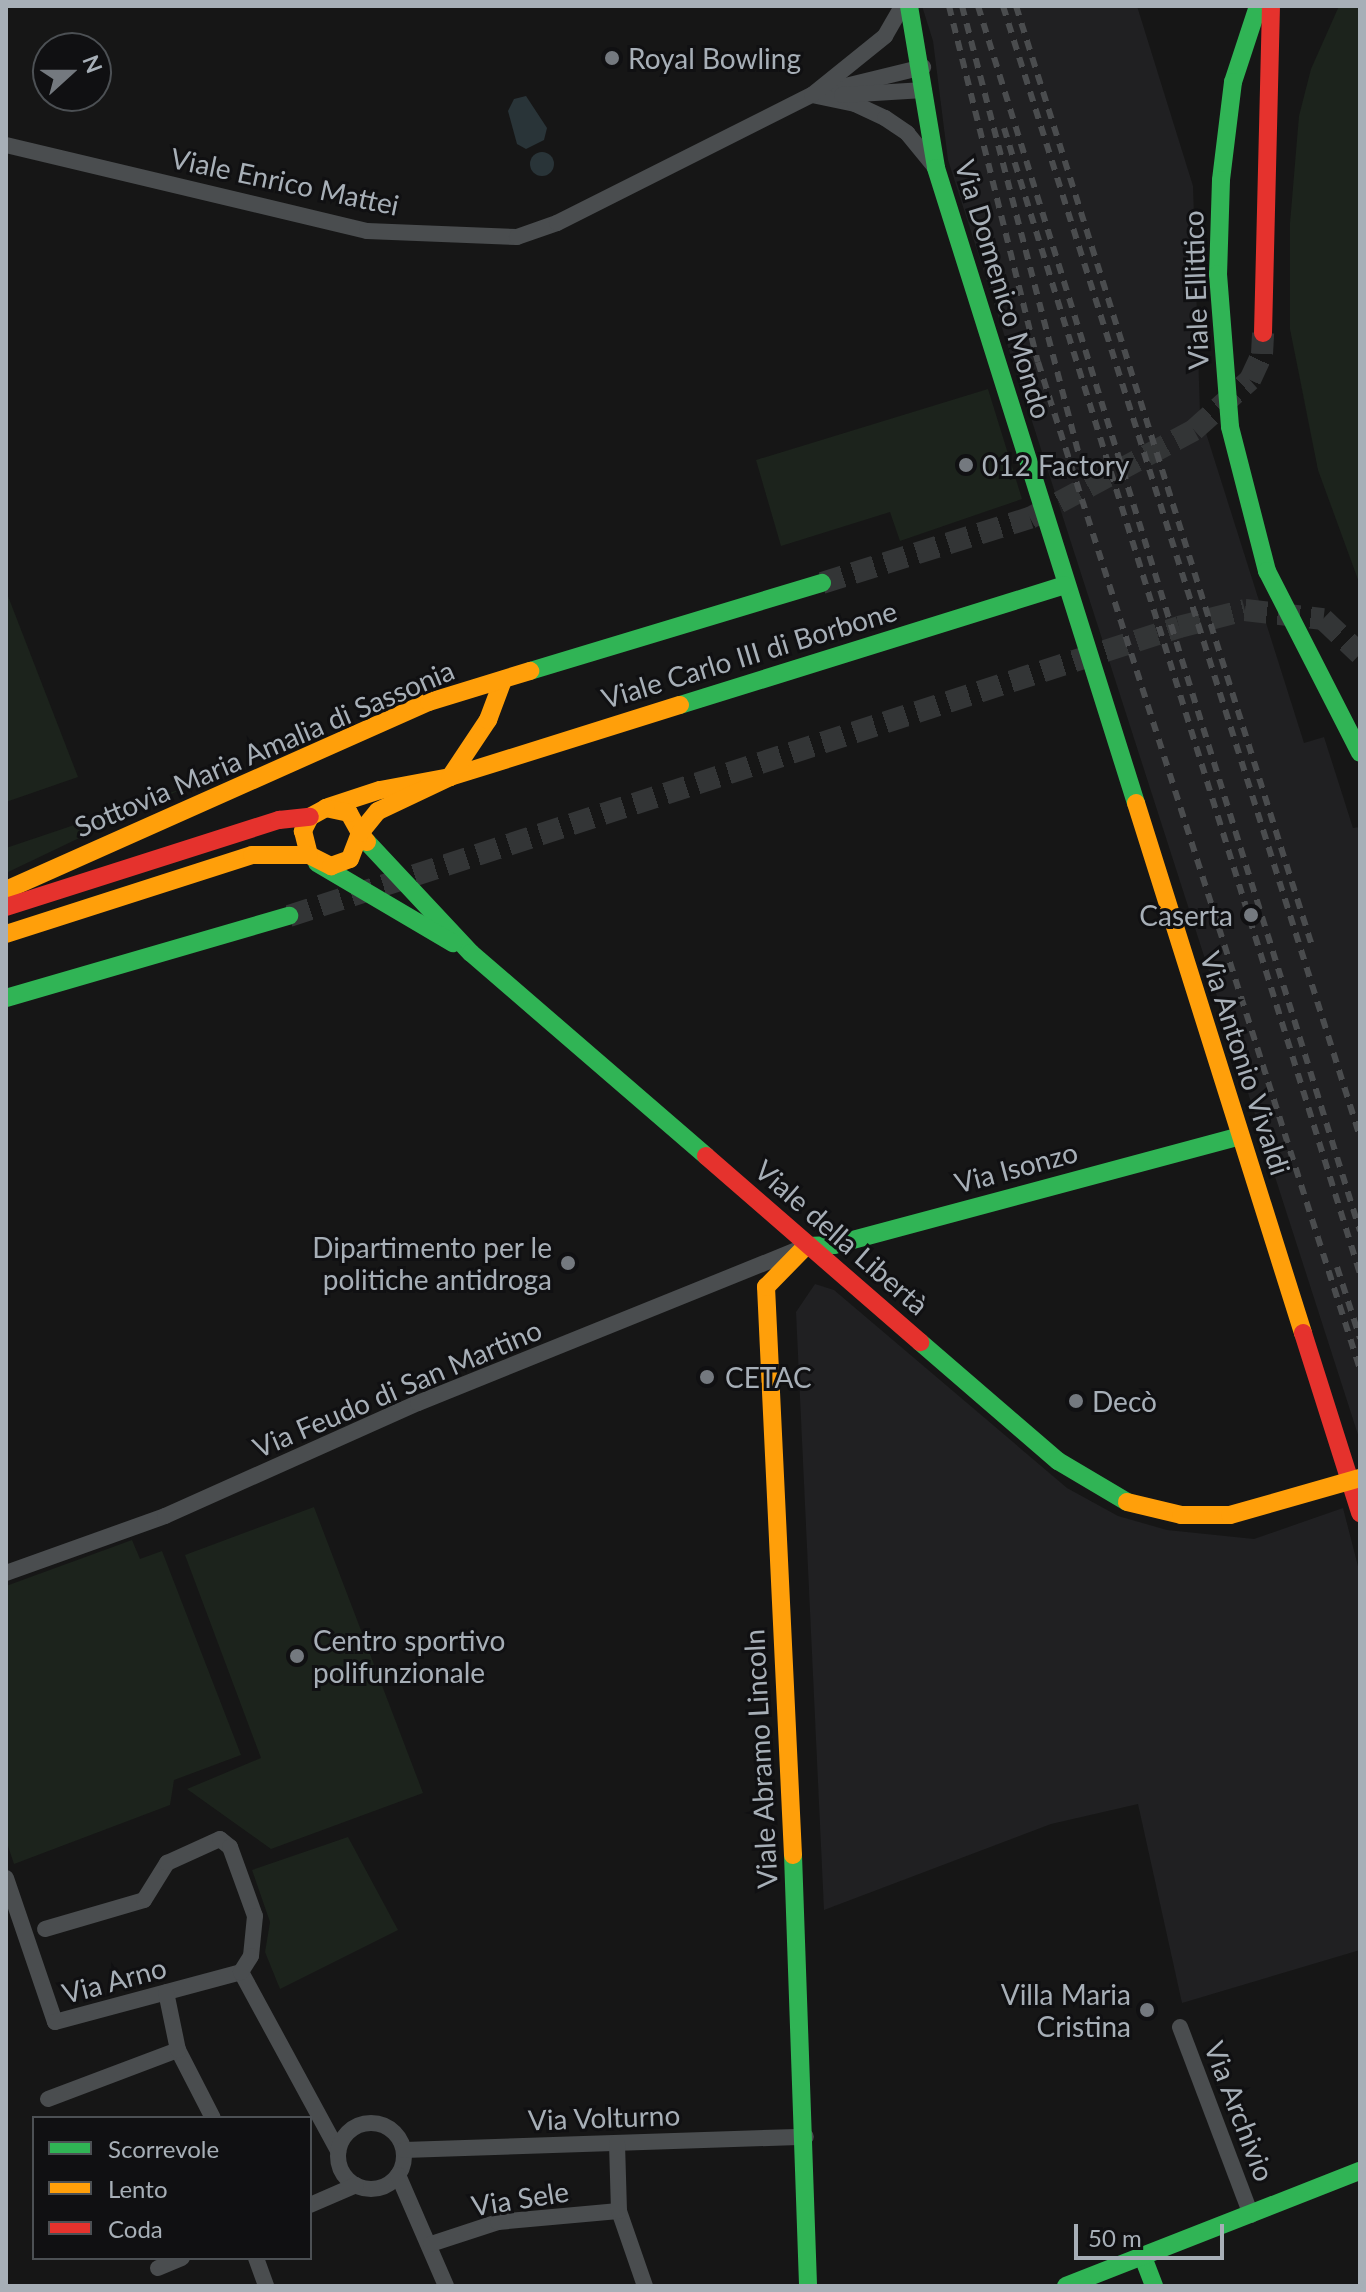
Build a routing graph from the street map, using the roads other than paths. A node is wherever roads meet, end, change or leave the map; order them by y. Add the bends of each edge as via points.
1 (902, 6) edge
2 (909, 6) edge
3 (1258, 6) edge
4 (1271, 6) edge
5 (923, 67) junction
6 (924, 90) junction
7 (812, 95) junction
8 (6, 145) edge
9 (936, 168) junction
10 (1263, 333) tunnel mouth
11 (822, 583) tunnel mouth
12 (1065, 585) junction
13 (503, 680) junction
14 (1360, 753) edge
15 (450, 777) junction
16 (318, 812) junction
17 (360, 833) junction
18 (311, 857) junction
19 (6, 890) edge
20 (6, 907) edge
21 (289, 916) tunnel mouth
22 (6, 934) edge
23 (471, 953) junction
24 (6, 998) edge
25 (1240, 1136) junction
26 (806, 1246) junction
27 (1360, 1478) edge
28 (1360, 1513) edge
29 (6, 1573) edge
30 (6, 1878) edge
31 (45, 1929) dead end
32 (241, 1972) junction
33 (166, 1992) junction
34 (1180, 2027) dead end
35 (178, 2050) junction
36 (48, 2099) dead end
37 (212, 2116) edge
38 (326, 2129) junction
39 (312, 2135) edge
40 (806, 2137) junction
41 (617, 2143) junction
42 (404, 2150) junction
43 (338, 2151) junction
44 (1360, 2171) edge
45 (398, 2175) junction
46 (356, 2185) junction
47 (312, 2204) edge
48 (619, 2211) junction
49 (1251, 2215) junction
50 (431, 2244) junction
51 (1143, 2257) junction
52 (177, 2260) edge
53 (257, 2260) edge
54 (158, 2268) dead end
55 (266, 2286) edge
56 (446, 2286) edge
57 (645, 2286) edge
58 (808, 2286) edge
59 (1066, 2286) edge
60 (1154, 2286) edge

1 - 7 street, Viale Enrico Mattei via 885,36
2 - 5 street, Via Domenico Mondo
3 - 14 street, Viale Ellittico via 1230,98 1218,274 1234,450 1267,571
4 - 10 street
5 - 6 street, Via Domenico Mondo
5 - 7 street, Viale Enrico Mattei
6 - 7 street, Viale Enrico Mattei
6 - 9 street, Via Domenico Mondo
7 - 8 street, Viale Enrico Mattei via 557,223 517,237 367,231
7 - 9 street via 855,104 885,118 907,133
9 - 12 street, Via Domenico Mondo
11 - 13 street, Sottovia Maria Amalia di Sassonia
12 - 15 street, Viale Carlo III di Borbone
12 - 25 street, Via Antonio Vivaldi
13 - 15 street via 488,720
13 - 19 street, Sottovia Maria Amalia di Sassonia via 429,702
15 - 16 street, Viale Carlo III di Borbone via 380,790
15 - 17 street, Viale Carlo III di Borbone via 378,811
16 - 17 street via 349,813
16 - 18 street via 303,831
16 - 20 street, Viale Carlo III di Borbone
17 - 18 street, Viale Carlo III di Borbone via 350,859 331,866
17 - 23 street, Viale della Libertà
18 - 22 street, Viale Carlo III di Borbone via 252,855
18 - 23 street via 340,881
21 - 24 street
23 - 26 street, Viale della Libertà
25 - 26 street, Via Isonzo via 834,1245
25 - 28 street, Via Antonio Vivaldi
26 - 27 street, Viale della Libertà, bridge via 1058,1461 1127,1502 1181,1515 1230,1515
26 - 29 street, Via Feudo di San Martino via 418,1403 165,1516
26 - 40 street, Viale Abramo Lincoln via 766,1287
30 - 33 street, Via Arno via 55,2022
31 - 32 street via 144,1900 167,1863 220,1839 230,1847 255,1916 251,1956
32 - 33 street, Via Arno
32 - 38 street
33 - 35 street
34 - 49 street, Via Archivio
35 - 36 street
35 - 37 street
38 - 39 street
38 - 43 street
40 - 41 street, Via Volturno
40 - 58 street, Viale Abramo Lincoln
41 - 42 street, Via Volturno
41 - 48 street
42 - 43 street via 394,2132 376,2123 355,2126
42 - 45 street
43 - 46 street via 342,2171
44 - 49 street
45 - 46 street via 384,2186
45 - 50 street
46 - 47 street
48 - 50 street, Via Sele via 498,2222
48 - 57 street
49 - 51 street
50 - 56 street
51 - 59 street
51 - 60 street
52 - 54 street
53 - 55 street

